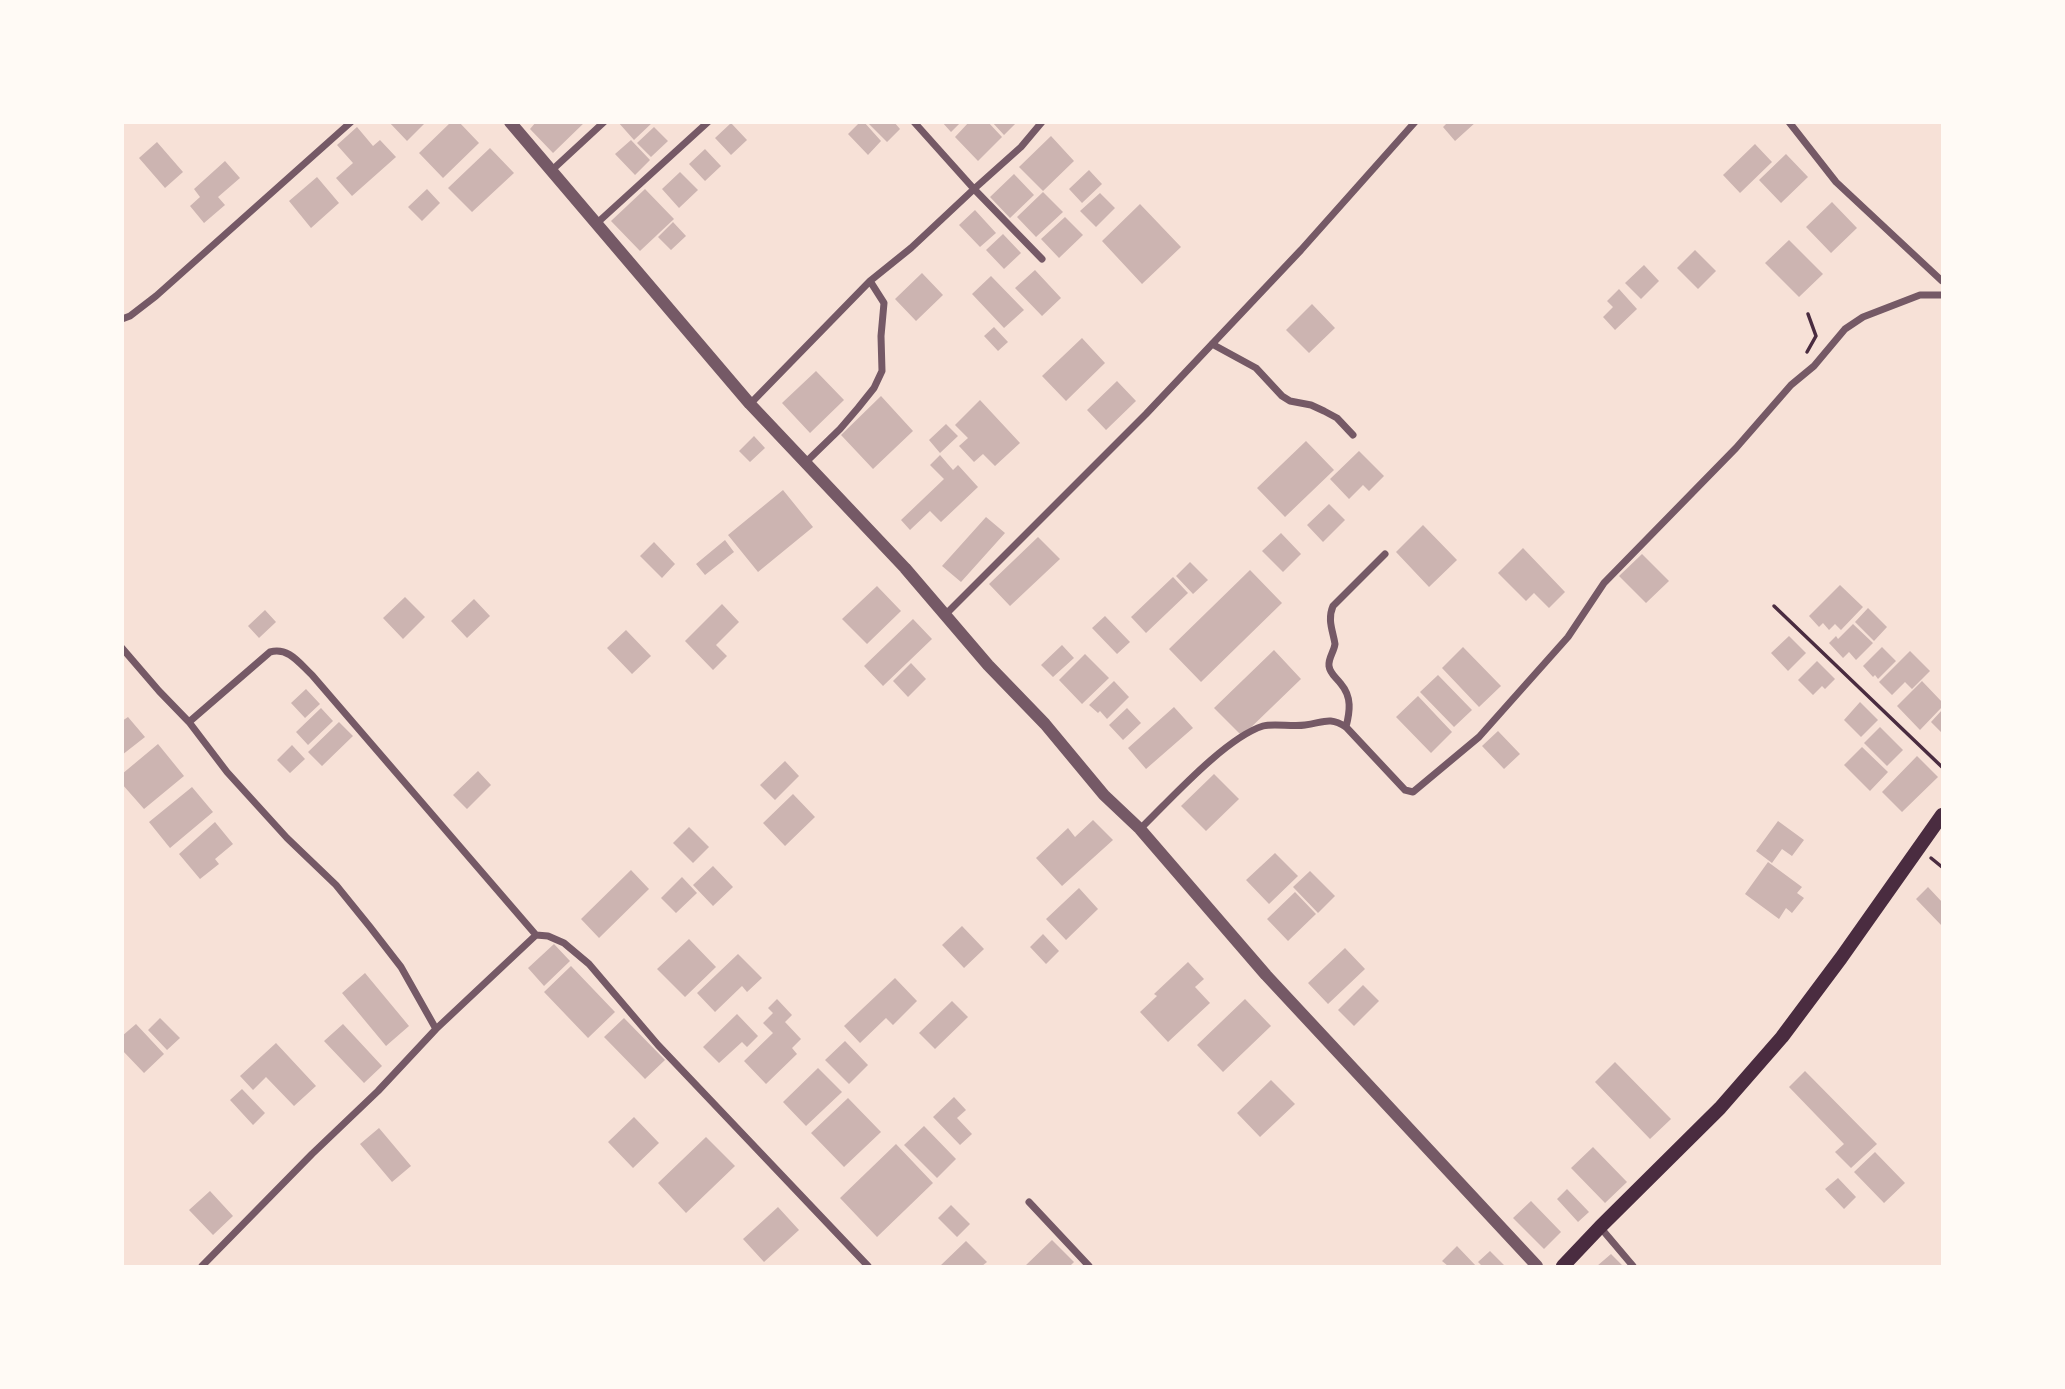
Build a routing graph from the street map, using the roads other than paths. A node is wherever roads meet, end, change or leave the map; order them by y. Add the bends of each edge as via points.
1 (351, 122) edge
2 (510, 122) edge
3 (604, 122) edge
4 (708, 122) edge
5 (914, 122) edge
6 (1042, 122) edge
7 (1415, 122) edge
8 (1788, 122) edge
9 (551, 171) junction
10 (974, 189) junction
11 (596, 224) junction
12 (1042, 259) dead end
13 (870, 281) junction
14 (1942, 281) edge
15 (1942, 295) edge
16 (122, 319) edge
17 (1212, 344) junction
18 (750, 404) junction
19 (1353, 435) dead end
20 (805, 463) junction
21 (1385, 554) dead end
22 (946, 614) junction
23 (122, 648) edge
24 (189, 722) junction
25 (1346, 727) junction
26 (1942, 814) edge
27 (1140, 830) junction
28 (536, 935) junction
29 (436, 1029) junction
30 (1029, 1202) dead end
31 (1600, 1227) junction
32 (202, 1266) edge
33 (868, 1266) edge
34 (1089, 1266) edge
35 (1537, 1266) edge
36 (1563, 1266) edge
37 (1633, 1266) edge

1 - 16 street via 156,296
2 - 9 street
3 - 9 street
4 - 11 street
5 - 10 street
6 - 10 street
7 - 17 street
8 - 14 street via 1836,182
9 - 11 street
10 - 12 street
10 - 13 street
11 - 18 street
13 - 18 street
13 - 20 street via 884,303 882,371 858,408
15 - 25 street via 1920,295 1845,329 1604,583 1568,637 1479,737 1413,792 1405,790
17 - 19 street via 1256,368 1290,401 1324,411
17 - 22 street
18 - 20 street
20 - 22 street
21 - 25 street via 1329,614 1335,644 1329,667 1347,691 1350,711
22 - 27 street
23 - 24 street
24 - 28 street via 270,652 288,653
24 - 29 street via 227,772 370,927 401,967
25 - 27 street via 1336,720 1324,720 1254,730 1211,761
26 - 31 main road via 1782,1037 1720,1108
27 - 35 street via 1266,975
28 - 29 street
28 - 33 street via 564,943 589,964 658,1045
29 - 32 street
30 - 34 street
31 - 36 main road
31 - 37 street

